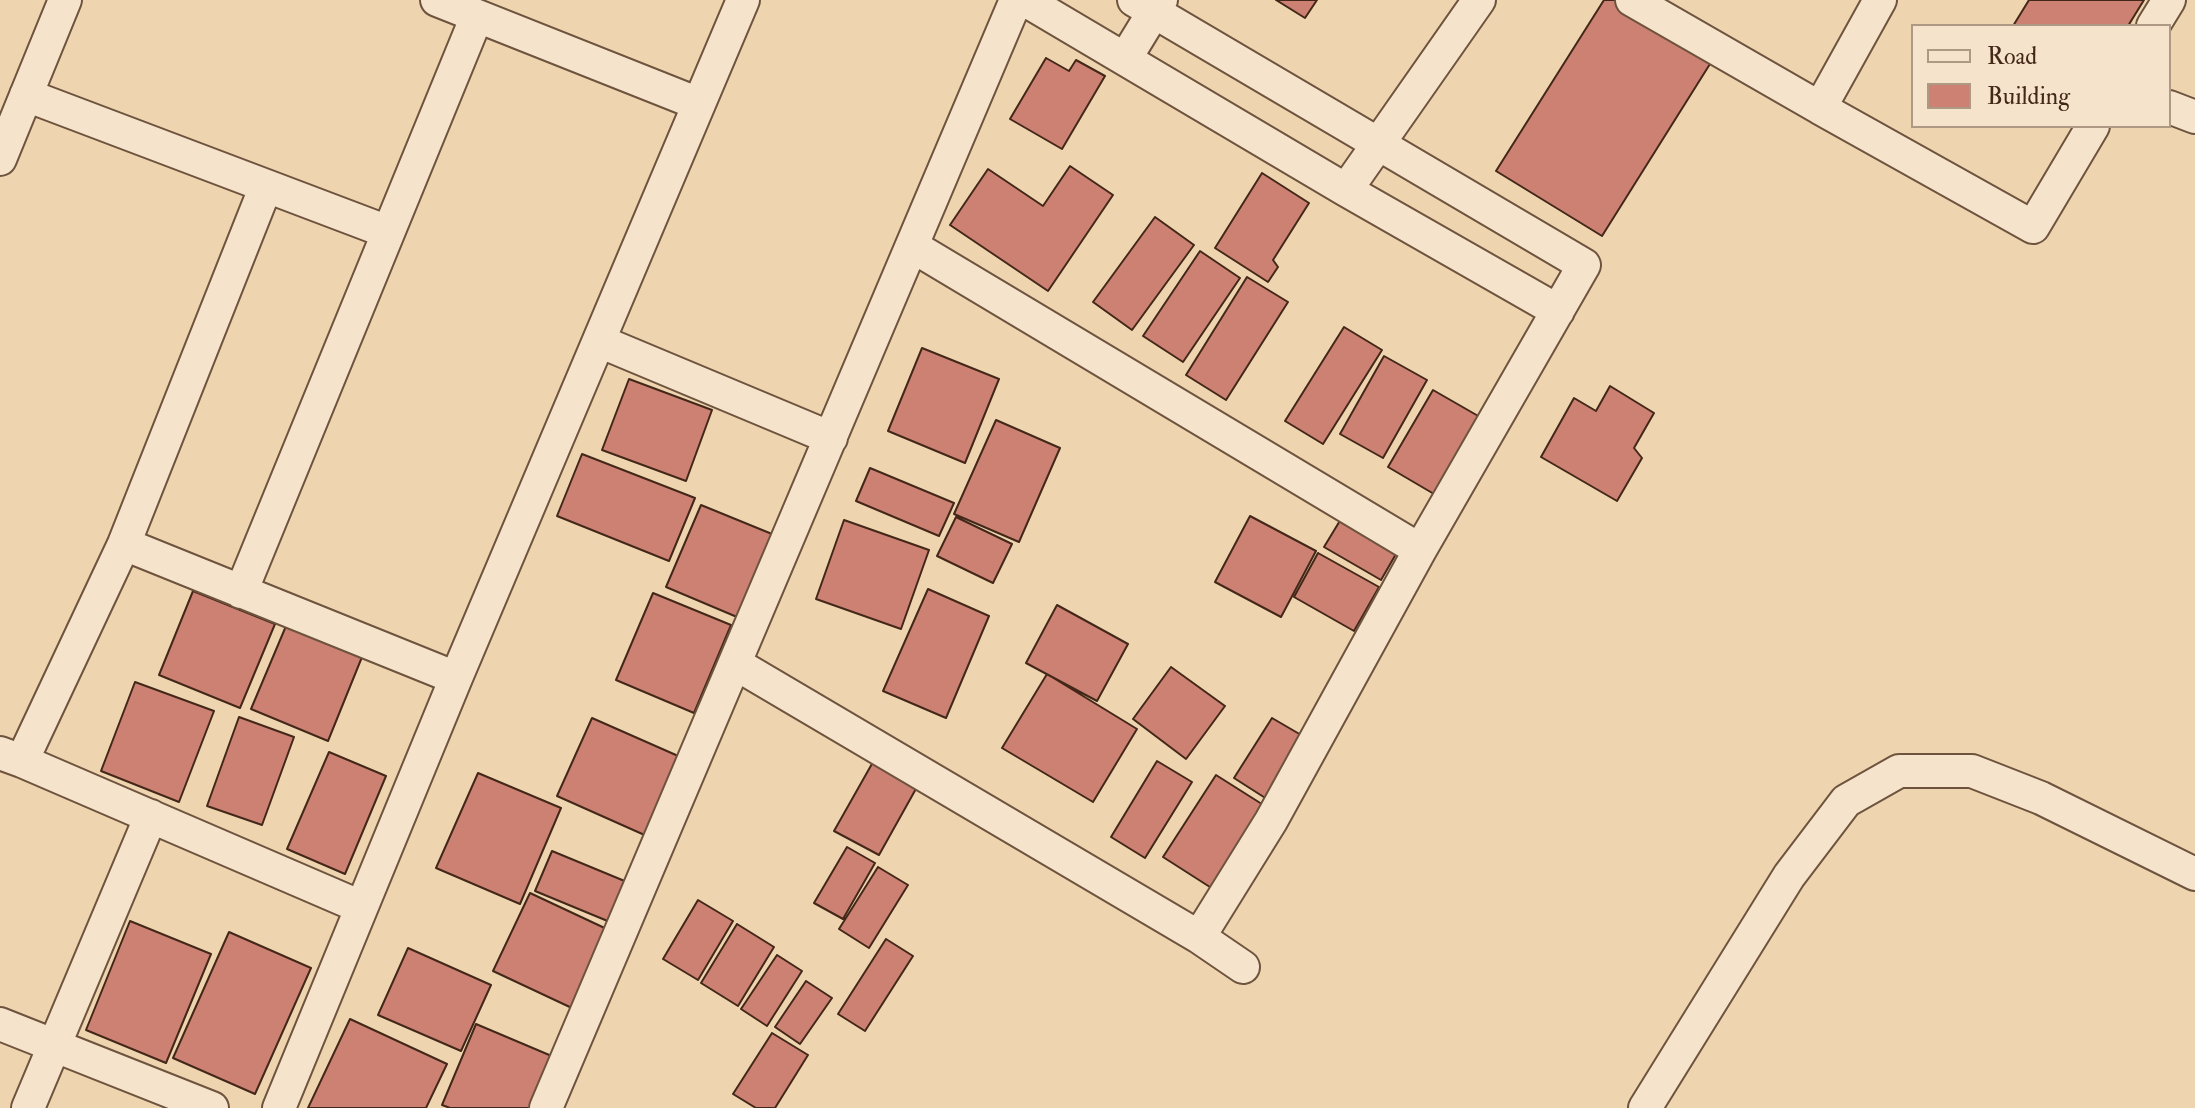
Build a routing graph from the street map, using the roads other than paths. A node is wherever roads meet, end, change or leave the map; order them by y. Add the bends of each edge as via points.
1 (65, 0) edge
2 (437, 0) edge
3 (743, 0) edge
4 (1016, 0) edge
5 (1025, 0) edge
6 (1479, 0) edge
7 (1632, 0) edge
8 (1880, 0) edge
9 (2169, 0) edge
10 (1150, 4) edge
11 (477, 16) junction
12 (2154, 24) edge
13 (1125, 59) junction
14 (26, 95) junction
15 (699, 104) junction
16 (1820, 108) junction
17 (2171, 108) edge
18 (2195, 117) edge
19 (2092, 128) edge
20 (1379, 145) junction
21 (0, 159) edge
22 (266, 186) junction
23 (1346, 190) junction
24 (388, 232) junction
25 (912, 246) junction
26 (1558, 311) junction
27 (599, 341) junction
28 (831, 438) junction
29 (124, 544) junction
30 (1420, 550) junction
31 (241, 592) junction
32 (736, 664) junction
33 (456, 678) junction
34 (11, 757) edge
35 (151, 816) junction
36 (2195, 874) edge
37 (361, 907) junction
38 (1199, 937) junction
39 (1243, 967) dead end
40 (0, 1024) edge
41 (55, 1046) junction
42 (28, 1108) edge
43 (212, 1108) edge
44 (279, 1108) edge
45 (546, 1108) edge
46 (1645, 1108) edge

1 - 14 street
2 - 11 street
3 - 15 street
4 - 25 street
5 - 13 street
6 - 20 street
7 - 16 street
8 - 16 street
9 - 12 street
10 - 13 street
10 - 20 street
11 - 15 street
11 - 24 street
13 - 23 street
14 - 21 street
14 - 22 street
15 - 27 street
16 - 19 street via 2033,227
17 - 18 street
20 - 23 street
20 - 26 street via 1584,265
22 - 24 street
22 - 29 street
23 - 26 street
24 - 31 street
25 - 28 street
25 - 30 street
26 - 30 street
27 - 28 street
27 - 33 street
28 - 32 street
29 - 31 street
29 - 34 street
30 - 38 street via 1271,821
31 - 33 street
32 - 38 street
32 - 45 street
33 - 37 street
34 - 35 street
35 - 37 street
35 - 41 street
36 - 46 street via 2041,798 1972,771 1899,771 1846,801 1789,876
37 - 44 street
38 - 39 street
40 - 41 street
41 - 42 street
41 - 43 street

